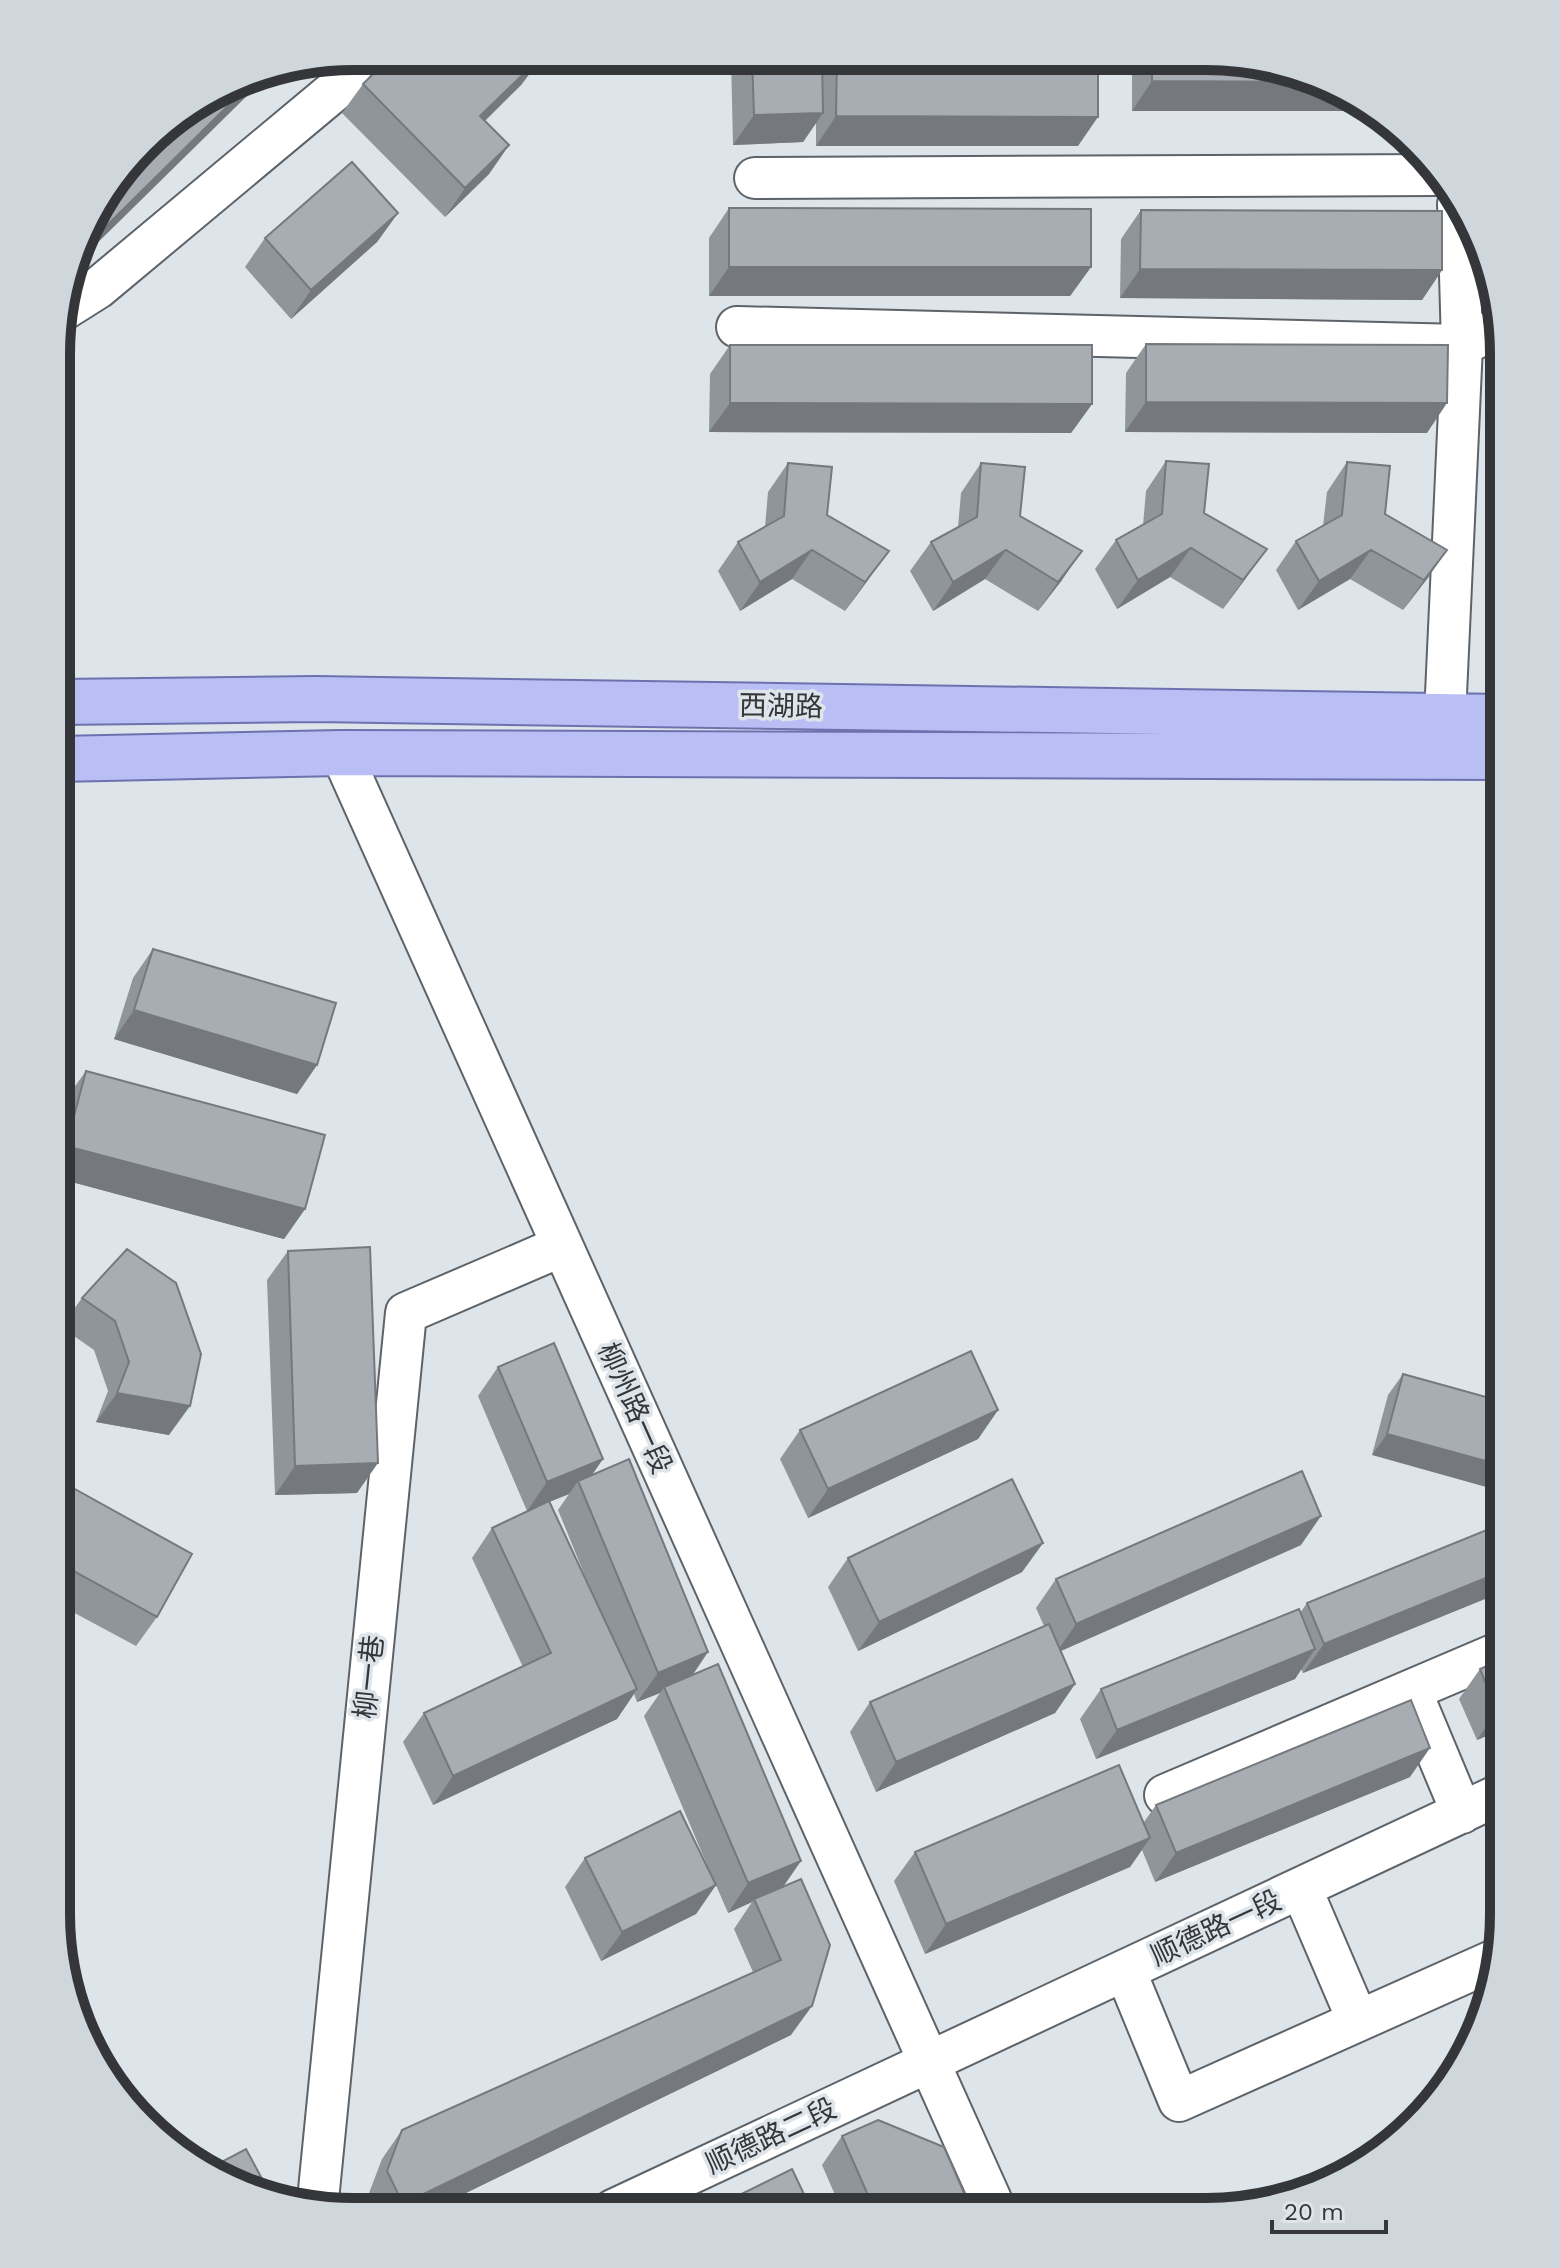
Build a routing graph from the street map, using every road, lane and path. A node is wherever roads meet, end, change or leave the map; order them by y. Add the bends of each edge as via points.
1 (358, 71) edge
2 (1426, 175) edge
3 (755, 178) dead end
4 (1459, 224) edge
5 (74, 303) edge
6 (737, 327) dead end
7 (1489, 332) edge
8 (1462, 345) junction
9 (70, 702) edge
10 (1445, 716) junction
11 (1490, 717) edge
12 (341, 753) junction
13 (1490, 757) edge
14 (70, 759) edge
15 (562, 1246) junction
16 (1490, 1657) edge
17 (1411, 1691) junction
18 (1165, 1795) dead end
19 (1490, 1799) edge
20 (1462, 1813) junction
21 (1301, 1888) junction
22 (1486, 1964) edge
23 (1125, 1970) junction
24 (1358, 2021) junction
25 (929, 2062) junction
26 (318, 2196) edge
27 (639, 2198) edge
28 (990, 2198) edge

1 - 5 street
2 - 3 street
4 - 8 street
6 - 8 street
7 - 8 street
8 - 10 street
9 - 10 main road, 西湖路 via 315,699
10 - 11 main road, 西湖路
12 - 13 main road, 西湖路
12 - 14 main road, 西湖路
12 - 15 street, 柳州路一段
15 - 25 street, 柳州路一段
15 - 26 street, 柳一巷 via 406,1313
16 - 17 street
17 - 18 street
17 - 20 street
19 - 20 street, 顺德路一段
20 - 21 street, 顺德路一段
21 - 23 street, 顺德路一段
21 - 24 street
22 - 24 street
23 - 24 street via 1179,2101
23 - 25 street, 顺德路一段
25 - 27 street, 顺德路二段
25 - 28 street, 柳州路一段

